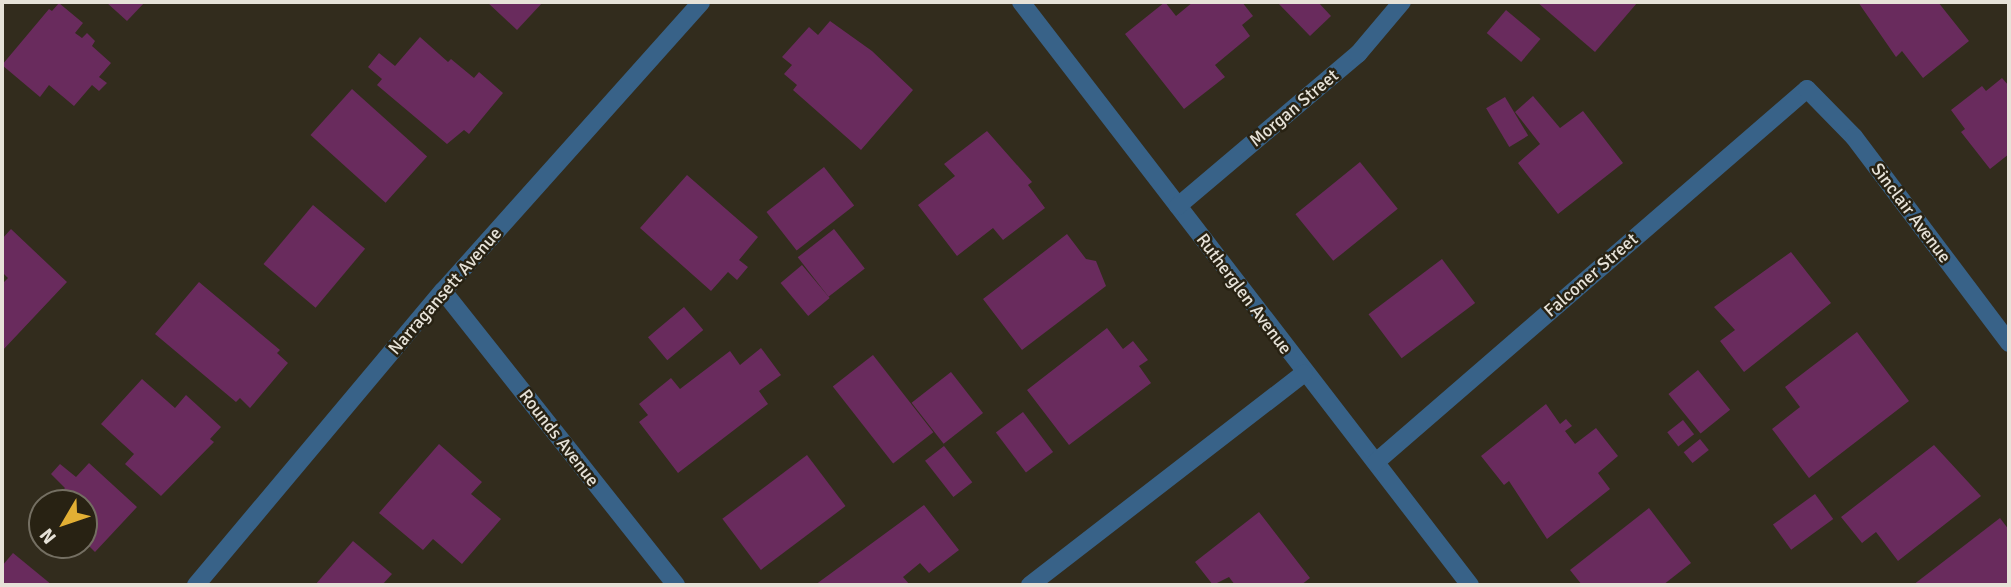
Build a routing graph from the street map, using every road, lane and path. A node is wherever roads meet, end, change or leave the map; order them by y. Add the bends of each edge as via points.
1 (701, 2) edge
2 (1021, 2) edge
3 (1402, 2) edge
4 (1807, 89) joint
5 (1178, 206) junction
6 (443, 291) junction
7 (2009, 343) edge
8 (1304, 373) junction
9 (1376, 462) junction
10 (196, 585) edge
11 (676, 585) edge
12 (1030, 585) edge
13 (1470, 585) edge

1 - 6 street, Narragansett Avenue
2 - 5 street, Rutherglen Avenue
3 - 5 street, Morgan Street via 1358,54
4 - 7 street, Sinclair Avenue via 1854,137
4 - 9 street, Falconer Street
5 - 8 street, Rutherglen Avenue
6 - 10 street, Narragansett Avenue
6 - 11 street, Rounds Avenue
8 - 9 street, Rutherglen Avenue
8 - 12 street
9 - 13 street, Rutherglen Avenue

